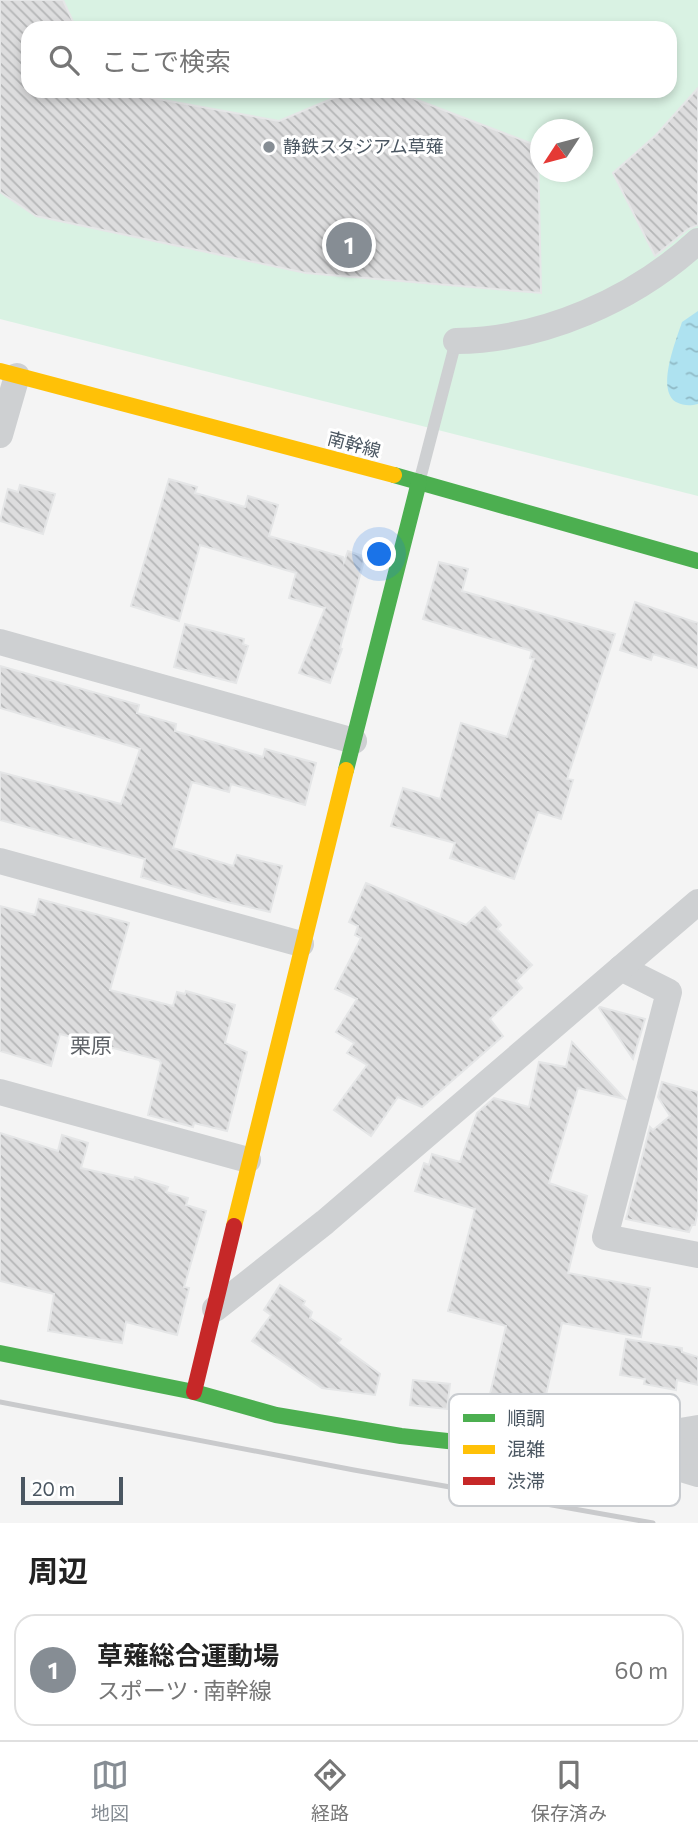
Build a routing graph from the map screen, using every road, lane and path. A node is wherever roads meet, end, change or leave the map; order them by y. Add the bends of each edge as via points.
1 (698, 241) edge
2 (456, 341) joint
3 (9, 374) edge
4 (0, 435) edge
5 (419, 482) junction
6 (698, 561) edge
7 (0, 642) edge
8 (354, 741) junction
9 (0, 860) edge
10 (698, 902) edge
11 (301, 944) junction
12 (621, 968) junction
13 (0, 1092) edge
14 (248, 1160) junction
15 (698, 1255) edge
16 (215, 1309) junction
17 (0, 1353) edge
18 (194, 1392) junction
19 (698, 1428) edge
20 (680, 1431) edge
21 (449, 1441) edge
22 (680, 1451) edge
23 (698, 1452) edge
24 (680, 1469) edge
25 (698, 1474) edge

1 - 2 street via 643,282 593,310 514,335
2 - 5 lane
3 - 4 street
3 - 5 street, 南幹線
5 - 6 street, 南幹線
5 - 8 street
7 - 8 street
8 - 11 street
9 - 11 street
10 - 12 street
11 - 14 street
12 - 15 street via 669,992 605,1237
12 - 16 street via 326,1222
13 - 14 street
14 - 16 street
16 - 18 street
17 - 18 street
18 - 21 street via 276,1415
19 - 20 street
22 - 23 street
24 - 25 street

